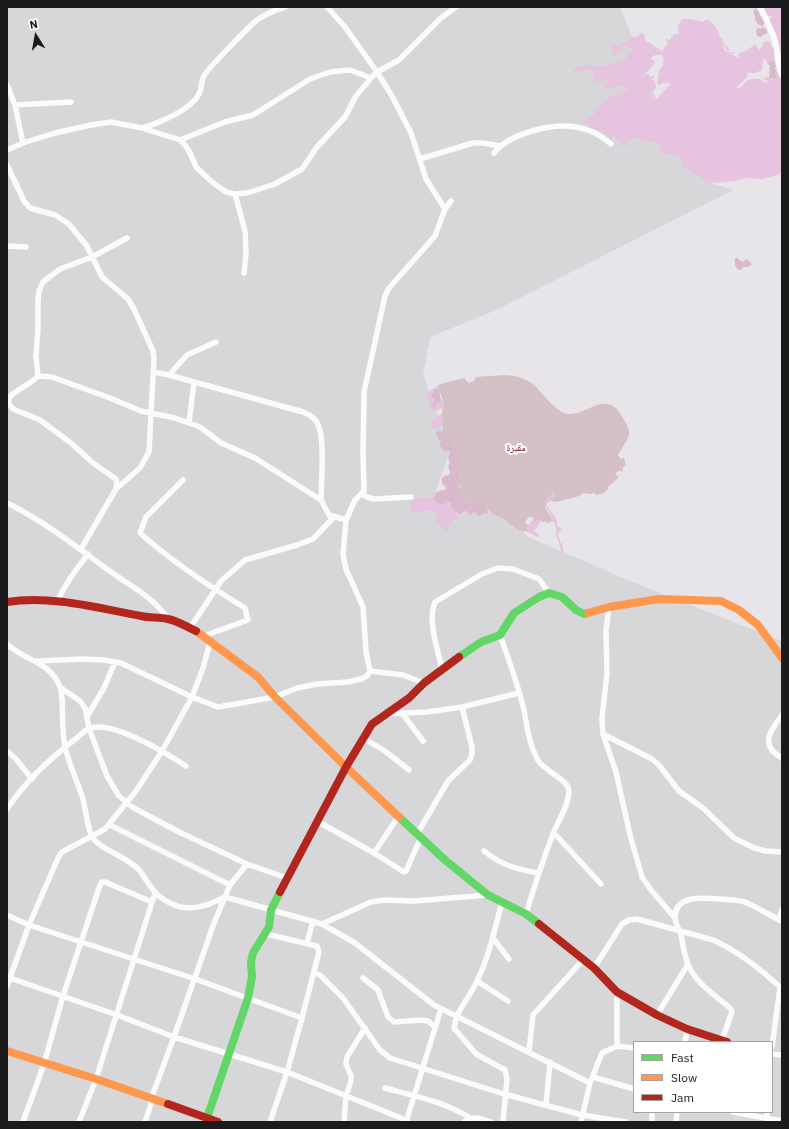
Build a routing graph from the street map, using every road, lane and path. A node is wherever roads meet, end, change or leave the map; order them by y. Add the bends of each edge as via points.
1 (285, 7) edge
2 (327, 7) edge
3 (456, 7) edge
4 (760, 7) edge
5 (377, 72) junction
6 (782, 76) edge
7 (371, 78) junction
8 (7, 84) edge
9 (71, 102) dead end
10 (15, 105) junction
11 (142, 128) junction
12 (180, 140) junction
13 (23, 143) junction
14 (611, 144) dead end
15 (500, 146) junction
16 (7, 150) edge
17 (494, 153) dead end
18 (420, 159) junction
19 (7, 165) edge
20 (235, 194) junction
21 (451, 201) dead end
22 (445, 208) junction
23 (127, 238) dead end
24 (7, 246) edge
25 (26, 247) dead end
26 (92, 257) junction
27 (244, 273) dead end
28 (216, 342) dead end
29 (154, 372) junction
30 (169, 375) junction
31 (38, 376) junction
32 (194, 382) junction
33 (7, 399) edge
34 (150, 413) junction
35 (188, 423) junction
36 (183, 480) dead end
37 (116, 489) junction
38 (362, 494) junction
39 (411, 497) dead end
40 (321, 500) junction
41 (7, 503) edge
42 (334, 516) junction
43 (346, 520) junction
44 (81, 549) junction
45 (88, 554) junction
46 (215, 590) junction
47 (549, 593) junction
48 (7, 602) edge
49 (57, 602) junction
50 (609, 607) junction
51 (168, 619) junction
52 (190, 628) junction
53 (500, 635) junction
54 (207, 639) junction
55 (7, 644) edge
56 (782, 658) edge
57 (37, 661) junction
58 (115, 662) junction
59 (442, 669) junction
60 (370, 671) junction
61 (424, 683) junction
62 (61, 688) junction
63 (519, 693) junction
64 (192, 697) junction
65 (275, 697) junction
66 (462, 707) junction
67 (402, 713) junction
68 (386, 714) junction
69 (88, 715) junction
70 (782, 715) edge
71 (90, 728) junction
72 (603, 734) junction
73 (363, 738) junction
74 (422, 741) dead end
75 (65, 747) junction
76 (7, 751) edge
77 (162, 751) junction
78 (782, 758) edge
79 (186, 766) dead end
80 (346, 768) junction
81 (409, 770) dead end
82 (32, 779) junction
83 (127, 803) junction
84 (7, 809) edge
85 (398, 817) junction
86 (317, 822) junction
87 (110, 825) junction
88 (554, 833) junction
89 (419, 836) junction
90 (92, 837) junction
91 (484, 851) dead end
92 (782, 852) edge
93 (374, 853) junction
94 (247, 864) junction
95 (538, 873) junction
96 (287, 878) junction
97 (601, 884) dead end
98 (230, 886) junction
99 (155, 893) junction
100 (488, 895) junction
101 (225, 898) junction
102 (152, 902) junction
103 (502, 902) junction
104 (782, 909) edge
105 (271, 910) junction
106 (526, 914) junction
107 (7, 915) edge
108 (675, 918) junction
109 (313, 921) junction
110 (780, 921) edge
111 (322, 924) junction
112 (29, 925) junction
113 (680, 932) junction
114 (266, 934) junction
115 (493, 938) junction
116 (80, 942) junction
117 (307, 943) junction
118 (509, 959) dead end
119 (135, 960) junction
120 (582, 961) junction
121 (688, 964) junction
122 (594, 968) junction
123 (315, 973) junction
124 (8, 977) edge
125 (363, 978) dead end
126 (195, 979) junction
127 (477, 981) junction
128 (7, 986) edge
129 (781, 987) edge
130 (617, 992) junction
131 (62, 996) junction
132 (248, 998) junction
133 (508, 1001) dead end
134 (441, 1009) junction
135 (117, 1015) junction
136 (657, 1015) junction
137 (457, 1017) junction
138 (302, 1018) junction
139 (435, 1027) junction
140 (365, 1028) junction
141 (687, 1029) junction
142 (174, 1038) junction
143 (685, 1041) edge
144 (725, 1041) edge
145 (773, 1041) edge
146 (617, 1046) junction
147 (633, 1048) edge
148 (7, 1051) edge
149 (528, 1051) junction
150 (228, 1054) junction
151 (550, 1062) junction
152 (44, 1064) junction
153 (422, 1067) junction
154 (287, 1072) junction
155 (96, 1080) junction
156 (591, 1080) junction
157 (385, 1088) dead end
158 (633, 1089) edge
159 (504, 1094) junction
160 (414, 1095) junction
161 (346, 1096) junction
162 (151, 1099) junction
163 (546, 1105) junction
164 (737, 1113) edge
165 (582, 1115) junction
166 (206, 1118) junction
167 (470, 1118) junction
168 (407, 1121) edge
169 (767, 1121) edge
170 (782, 1121) edge
171 (23, 1122) edge
172 (79, 1122) edge
173 (145, 1122) edge
174 (218, 1122) edge
175 (270, 1122) edge
176 (344, 1122) edge
177 (464, 1122) edge
178 (491, 1122) edge
179 (503, 1122) edge
180 (581, 1122) edge
181 (626, 1122) edge

1 - 11 street via 256,21 203,76 201,89 195,99 176,114
2 - 5 street via 345,26
3 - 5 street via 441,18 399,60
4 - 6 street via 772,33
5 - 7 street
5 - 18 street via 405,120
7 - 12 street via 350,70 330,72 310,79 253,115 226,122
7 - 20 street via 356,96 345,117 317,147 302,169 275,184
8 - 10 street
9 - 10 street
10 - 13 street
11 - 12 street
11 - 13 street via 111,122 55,133
12 - 20 street via 190,152 196,167 226,192
13 - 16 street
14 - 15 street via 588,130 565,126 532,132
15 - 17 street
15 - 18 street via 473,143
18 - 22 street via 426,179
19 - 26 street via 27,205 55,215 69,224
20 - 27 street via 245,231
21 - 22 street
22 - 38 street via 435,236 389,288 385,296 364,392
23 - 26 street
24 - 25 street
26 - 29 street via 102,277 128,299 134,309 153,351
26 - 31 street via 60,269 43,282 38,291
28 - 30 street via 187,355
29 - 30 street
29 - 34 street
30 - 32 street
31 - 33 street
31 - 34 street via 52,377
32 - 35 street
32 - 40 street via 303,412 316,421 322,450
33 - 37 street via 13,409 40,420 71,443 93,464 116,479
34 - 35 street
34 - 37 street via 149,452 140,468
35 - 40 street via 200,427 221,443 255,458
36 - 46 street via 146,517 140,533
37 - 44 street
38 - 39 street via 374,499
38 - 43 street via 355,500
40 - 42 street via 328,514
41 - 44 street via 40,521
42 - 43 street
42 - 46 street via 313,539 245,560 227,575
43 - 60 street via 346,569 363,607
44 - 45 street
45 - 49 street via 73,573
45 - 51 street via 145,594 162,609
46 - 52 street
46 - 54 street via 245,608 248,620
47 - 50 main road via 562,596 584,614
47 - 53 main road via 514,613
47 - 59 street via 540,579 513,569 498,568 482,574 435,602 433,628
48 - 49 main road
49 - 51 main road via 145,618
50 - 56 main road via 659,599 721,601 739,610 758,625
50 - 72 street
51 - 52 main road
52 - 54 main road
53 - 59 main road via 482,642
53 - 63 street
54 - 64 street via 203,668
54 - 65 main road via 258,677
55 - 57 street
57 - 58 street
57 - 62 street via 54,675
58 - 64 street
58 - 69 street via 104,688
59 - 61 main road
60 - 61 street via 403,675
60 - 65 street via 361,679 317,684
61 - 68 main road via 409,698
62 - 69 street via 80,702
62 - 75 street
63 - 66 street
63 - 88 street via 529,739 537,759 568,786 569,793
64 - 65 street via 218,707
64 - 77 street
65 - 80 main road
66 - 67 street
66 - 89 street via 472,747 470,760 448,781
67 - 68 street
67 - 74 street
68 - 73 main road via 372,724
69 - 71 street
70 - 78 street via 770,730 768,738 770,748
71 - 75 street
71 - 77 street via 121,732
71 - 83 street via 107,776 115,791
72 - 92 street via 652,759 680,791 703,808 734,838 754,848
72 - 108 street via 616,772 642,876
73 - 80 main road
73 - 81 street
75 - 82 street
75 - 90 street via 79,784
76 - 82 street
77 - 79 street
77 - 83 street
80 - 85 main road
80 - 86 main road
82 - 84 street
83 - 87 street
83 - 94 street via 179,832
85 - 89 main road
85 - 93 street
86 - 93 street
86 - 96 main road
87 - 90 street
87 - 98 street
88 - 95 street
88 - 97 street
89 - 93 street via 404,872
89 - 100 main road
90 - 99 street via 127,859 138,869
90 - 112 street via 62,852
91 - 95 street via 505,865
94 - 96 street
94 - 98 street
95 - 106 street
96 - 105 main road
98 - 101 street
99 - 101 street via 167,902 185,908 195,908
99 - 102 street
100 - 103 main road
100 - 111 street via 371,902
101 - 105 street
101 - 126 street
102 - 116 street via 102,882
102 - 119 street
103 - 106 main road
103 - 115 street
104 - 110 street
105 - 109 street
105 - 114 main road
106 - 120 main road
107 - 112 street
108 - 110 street via 679,906 685,901 701,898 747,903
108 - 113 street
109 - 111 street
109 - 117 street
111 - 134 street via 355,943
112 - 116 street
112 - 124 street
113 - 121 street
113 - 122 street via 637,919 629,920 622,924
113 - 129 street via 722,944
114 - 117 street
114 - 132 main road via 253,953
115 - 118 street
115 - 127 street
116 - 119 street
116 - 131 street
117 - 123 street via 319,948
119 - 126 street
119 - 135 street
120 - 122 main road
120 - 149 street via 533,1015
121 - 136 street
121 - 144 street via 702,984 732,1012
122 - 130 main road
123 - 138 street via 312,976
123 - 140 street via 343,998
124 - 128 street
124 - 131 street
125 - 139 street via 378,990 388,1018 394,1022 428,1021
126 - 132 street
126 - 142 street
127 - 133 street
127 - 137 street
129 - 145 street
130 - 136 main road
130 - 146 street
131 - 135 street
131 - 152 street
132 - 138 street
132 - 150 main road
134 - 137 street
134 - 139 street
135 - 142 street
135 - 155 street
136 - 141 main road
137 - 149 street
137 - 159 street via 454,1028 456,1032 476,1054 505,1070 507,1079
138 - 154 street
139 - 153 street
140 - 153 street via 385,1055
140 - 161 street via 347,1057 346,1064 351,1081
141 - 143 street
141 - 144 main road
142 - 150 street
142 - 162 street
146 - 147 street
146 - 156 street via 602,1053
148 - 152 main road
149 - 151 street
150 - 154 street
150 - 166 main road
151 - 156 street
151 - 163 street
152 - 155 main road
152 - 171 street
153 - 159 street
153 - 160 street
154 - 161 street
154 - 175 street
155 - 162 main road
155 - 172 street
156 - 158 street
156 - 165 street
157 - 160 street
159 - 163 street
159 - 179 street
160 - 167 street via 460,1111
160 - 168 street
161 - 168 street
161 - 176 street
162 - 166 main road
162 - 173 street via 152,1104
163 - 165 street
164 - 169 street
165 - 180 street
165 - 181 street
166 - 174 main road
167 - 177 street
167 - 178 street
169 - 170 street

